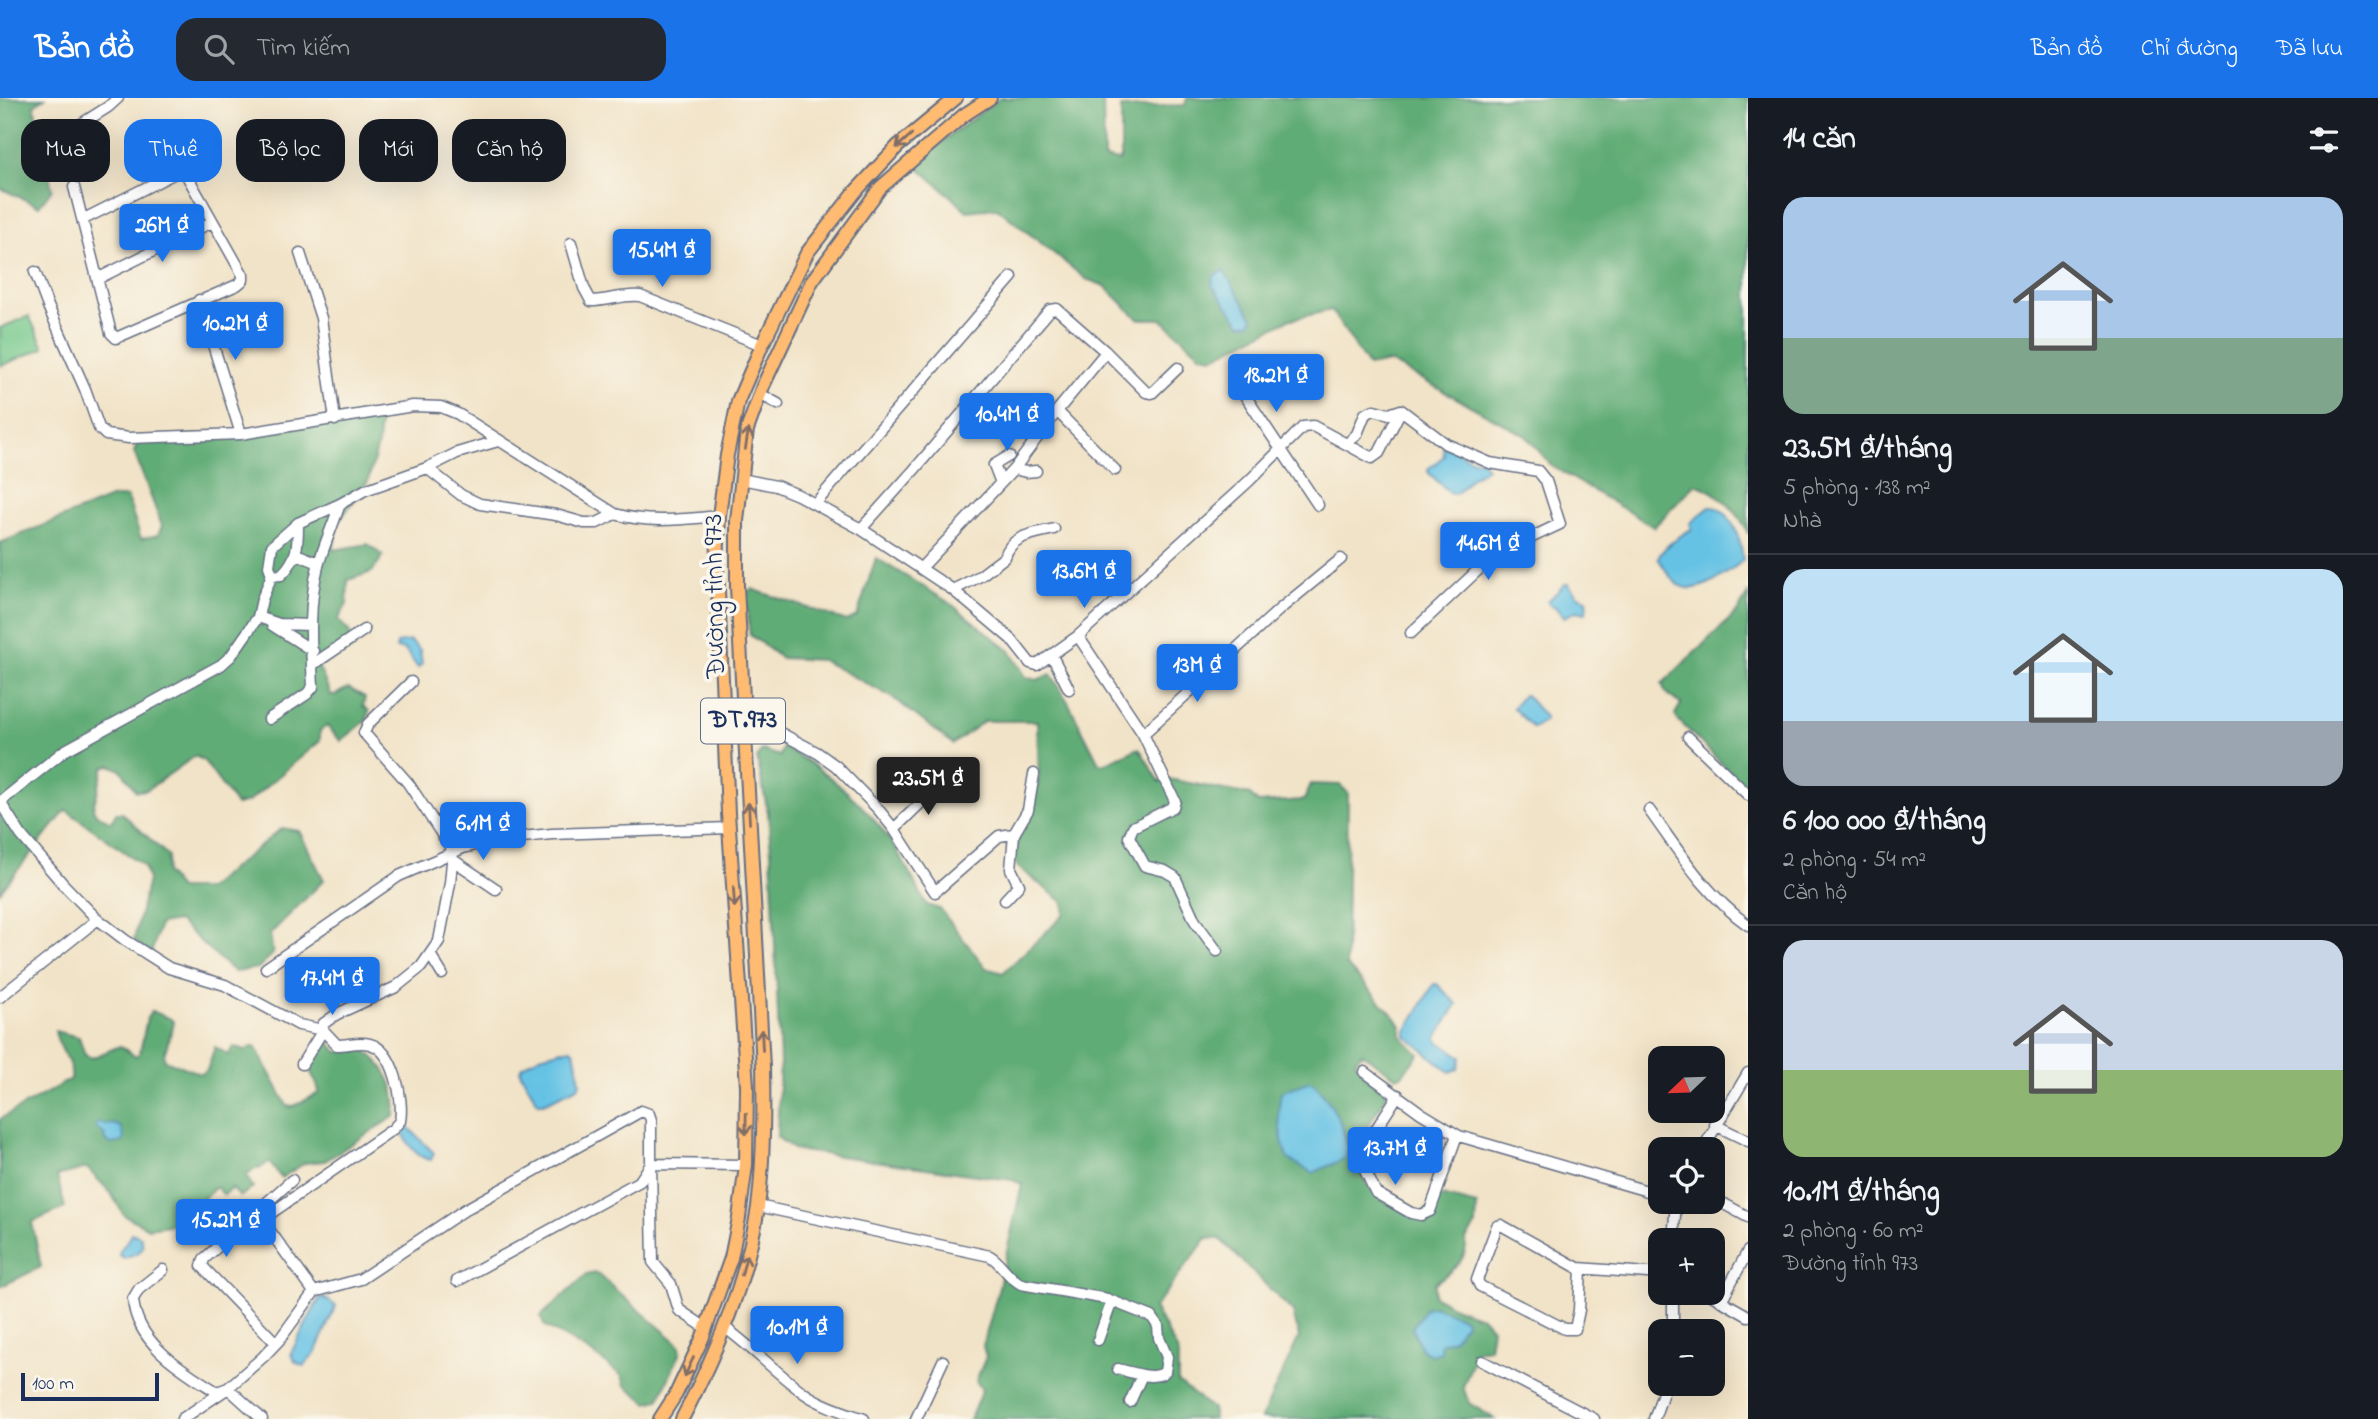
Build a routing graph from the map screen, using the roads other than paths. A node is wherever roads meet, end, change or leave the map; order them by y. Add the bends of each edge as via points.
1 (118, 98) edge
2 (956, 98) edge
3 (990, 98) edge
4 (89, 119) edge
5 (157, 182) edge
6 (190, 182) edge
7 (74, 187) dead end
8 (84, 219) junction
9 (212, 222) junction
10 (571, 243) dead end
11 (300, 253) dead end
12 (35, 272) dead end
13 (1012, 277) dead end
14 (99, 278) junction
15 (199, 300) junction
16 (762, 345) junction
17 (1106, 352) junction
18 (1178, 368) dead end
19 (760, 394) junction
20 (1244, 394) dead end
21 (778, 404) dead end
22 (1401, 410) junction
23 (1057, 411) junction
24 (335, 420) junction
25 (241, 434) junction
26 (498, 441) junction
27 (1347, 444) junction
28 (1281, 450) junction
29 (1009, 456) dead end
30 (427, 468) junction
31 (1014, 469) junction
32 (1115, 470) dead end
33 (1036, 471) dead end
34 (741, 480) junction
35 (1002, 483) junction
36 (340, 504) junction
37 (816, 504) junction
38 (1318, 505) dead end
39 (615, 514) junction
40 (719, 516) junction
41 (298, 523) junction
42 (861, 529) junction
43 (1054, 529) dead end
44 (296, 554) junction
45 (1341, 559) dead end
46 (319, 563) junction
47 (922, 567) junction
48 (271, 576) junction
49 (953, 590) junction
50 (263, 619) junction
51 (311, 625) junction
52 (364, 630) dead end
53 (1411, 633) dead end
54 (1078, 636) junction
55 (313, 651) junction
56 (1052, 656) junction
57 (312, 665) junction
58 (411, 682) dead end
59 (1069, 689) dead end
60 (269, 719) dead end
61 (744, 727) junction
62 (726, 731) junction
63 (1143, 734) junction
64 (1688, 737) dead end
65 (1034, 774) dead end
66 (941, 783) dead end
67 (1748, 794) edge
68 (0, 802) edge
69 (1649, 810) dead end
70 (729, 828) junction
71 (894, 829) junction
72 (1014, 834) junction
73 (453, 856) junction
74 (496, 889) dead end
75 (1005, 900) dead end
76 (98, 919) junction
77 (1748, 925) edge
78 (1217, 951) dead end
79 (431, 956) junction
80 (266, 968) dead end
81 (442, 974) dead end
82 (0, 997) edge
83 (323, 1030) junction
84 (302, 1064) dead end
85 (1365, 1072) dead end
86 (1748, 1073) edge
87 (1398, 1095) junction
88 (1715, 1125) junction
89 (1458, 1135) junction
90 (1709, 1137) edge
91 (1748, 1141) edge
92 (651, 1164) junction
93 (746, 1165) junction
94 (292, 1180) dead end
95 (1648, 1191) edge
96 (1725, 1205) edge
97 (758, 1206) junction
98 (1748, 1217) edge
99 (1748, 1251) edge
100 (163, 1269) dead end
101 (1581, 1269) junction
102 (1648, 1273) edge
103 (457, 1281) dead end
104 (314, 1293) junction
105 (1725, 1294) edge
106 (1112, 1301) junction
107 (1725, 1303) edge
108 (1748, 1316) edge
109 (724, 1327) junction
110 (706, 1328) junction
111 (1098, 1340) dead end
112 (276, 1343) junction
113 (943, 1361) dead end
114 (1482, 1361) dead end
115 (1118, 1369) dead end
116 (1142, 1375) junction
117 (228, 1388) junction
118 (1661, 1396) edge
119 (1130, 1402) dead end
120 (1655, 1418) edge
121 (182, 1419) edge
122 (262, 1419) edge
123 (660, 1419) edge
124 (682, 1419) edge
125 (864, 1419) edge
126 (916, 1419) edge
127 (1594, 1419) edge

1 - 4 street
2 -> 16 main road, Đường tỉnh 973 / ĐT.973 via 898,146 807,253
3 - 19 main road, Đường tỉnh 973 / ĐT.973 via 880,188 812,281
5 - 8 street
6 - 9 street
7 - 8 street
8 - 14 street
9 - 14 street
9 - 15 street via 243,280
10 - 16 street via 591,301 640,296
11 - 24 street via 321,318
12 - 25 street via 99,428 106,435
13 - 37 street
14 - 15 street via 116,338
15 - 25 street
16 - 40 main road, Đường tỉnh 973 / ĐT.973 via 738,401
17 - 18 street via 1149,393
17 - 23 street
17 - 42 street via 1057,309 1050,310
19 - 21 street
34 -> 19 main road, Đường tỉnh 973 / ĐT.973 via 747,430
20 - 28 street
22 - 27 street via 1365,414
22 - 27 street via 1376,457
22 - 53 street via 1446,444 1490,463 1538,471 1546,481 1560,524 1494,555
23 - 31 street
23 - 32 street
24 - 25 street
24 - 26 street via 413,405 441,407
26 - 30 street
26 - 39 street
27 - 28 street via 1307,425
28 - 38 street
28 - 54 street
29 - 35 street via 995,465
30 - 36 street
30 - 39 street via 480,504 584,523 597,523
31 - 33 street
31 - 35 street
34 - 37 street via 776,486
34 - 61 main road, Đường tỉnh 973 / ĐT.973 via 737,587
35 - 47 street
36 - 41 street
36 - 46 street
37 - 42 street
39 - 40 street via 644,520
40 - 62 main road, Đường tỉnh 973 / ĐT.973 via 717,568
41 - 44 street
41 - 48 street via 272,546
42 - 47 street
43 - 49 street via 1016,541 1005,557
44 - 46 street
44 - 48 street via 281,575
45 - 63 street
46 - 51 street
47 - 49 street
48 - 50 street via 262,600
49 - 56 street via 1011,639 1030,663 1041,664
50 - 51 street
50 - 55 street
50 - 68 street via 221,665 64,751
51 - 55 street
52 - 57 street
54 - 56 street
54 - 63 street
55 - 57 street
56 - 59 street
57 - 60 street via 313,687
58 - 73 street via 364,733 408,783
61 - 62 main road
61 - 71 street via 771,727 818,753 856,786
97 -> 61 main road, Đường tỉnh 973 / ĐT.973 via 764,1145 763,1067
62 - 70 main road, Đường tỉnh 973 / ĐT.973
63 - 78 street via 1175,801 1173,807 1133,827 1129,837 1145,866 1175,877 1195,921
64 - 67 street
65 - 72 street via 1028,810
66 - 71 street
68 - 76 street via 21,835
69 - 77 street via 1712,895
70 - 73 street via 502,839
70 -> 93 main road, Đường tỉnh 973 / ĐT.973 via 747,1086
71 - 72 street via 935,892 999,836
72 - 75 street via 1011,869 1019,885
73 - 74 street
73 - 79 street via 439,941
73 - 80 street via 399,876
76 - 82 street
76 - 83 street via 169,968 225,985 299,1025
79 - 81 street
79 - 83 street via 396,986 330,1018
83 - 84 street
83 - 104 street via 337,1045 372,1044 383,1053 399,1087 402,1111 393,1129 267,1216 267,1227
85 - 87 street
86 - 88 street
87 - 89 street
87 - 89 street via 1360,1160 1376,1194 1411,1213 1430,1211
88 - 90 street
88 - 91 street
89 - 95 street
92 - 93 street
92 - 103 street via 640,1181
92 - 104 street via 651,1121 649,1114 641,1111 466,1209 361,1279
92 - 110 street via 653,1262 671,1284 680,1310
93 - 110 main road, Đường tỉnh 973 / ĐT.973 via 731,1258
94 - 112 street via 202,1263
96 - 98 street
97 - 106 street via 990,1256 1021,1284
109 -> 97 main road, Đường tỉnh 973 / ĐT.973 via 739,1287
99 - 105 street
100 - 117 street via 133,1299 145,1333 158,1350 197,1379 217,1392
101 - 101 street via 1578,1319 1571,1330 1480,1286 1477,1280 1500,1225
101 - 102 street
104 - 112 street
106 - 111 street
106 - 116 street via 1152,1317 1158,1326 1167,1357 1165,1372
107 - 108 street
109 - 124 main road, Đường tỉnh 973 / ĐT.973
109 - 125 street via 805,1394
110 -> 123 main road, Đường tỉnh 973 / ĐT.973
112 - 117 street
113 - 126 street
114 - 127 street
115 - 116 street
116 - 119 street
117 - 121 street
117 - 122 street
118 - 120 street

